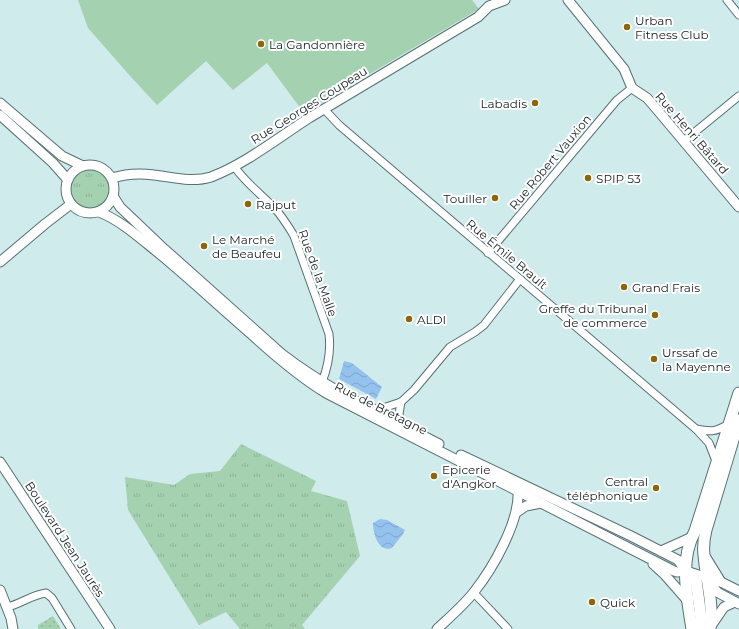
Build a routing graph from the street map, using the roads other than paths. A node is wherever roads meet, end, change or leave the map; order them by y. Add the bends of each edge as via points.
1 (505, 0) edge
2 (568, 0) edge
3 (727, 0) edge
4 (486, 3) edge
5 (739, 15) edge
6 (632, 88) junction
7 (739, 96) edge
8 (0, 103) edge
9 (324, 109) junction
10 (0, 115) edge
11 (684, 140) junction
12 (83, 166) junction
13 (234, 166) junction
14 (112, 178) junction
15 (68, 180) junction
16 (114, 196) junction
17 (71, 204) junction
18 (739, 207) edge
19 (99, 212) junction
20 (488, 253) junction
21 (0, 262) edge
22 (520, 279) junction
23 (322, 382) junction
24 (739, 393) edge
25 (401, 402) junction
26 (371, 409) junction
27 (734, 422) edge
28 (402, 425) junction
29 (696, 429) junction
30 (0, 462) edge
31 (717, 463) junction
32 (518, 491) junction
33 (542, 503) junction
34 (517, 512) junction
35 (694, 534) junction
36 (661, 551) junction
37 (704, 554) junction
38 (643, 556) junction
39 (686, 571) junction
40 (707, 577) junction
41 (721, 582) junction
42 (697, 589) junction
43 (0, 590) edge
44 (739, 592) edge
45 (474, 593) junction
46 (688, 600) junction
47 (737, 603) edge
48 (7, 607) junction
49 (505, 628) edge
50 (707, 628) edge
51 (13, 629) edge
52 (71, 629) edge
53 (110, 629) edge
54 (437, 629) edge
55 (692, 629) edge

1 - 4 main road, Rue Georges Coupeau
2 - 6 main road via 624,70
3 - 5 street
4 - 9 main road, Rue Georges Coupeau via 478,17
6 - 11 main road, Rue Henri Bâtard via 647,98
6 - 20 street, Rue Robert Vauxion via 617,100
7 - 11 street
8 - 12 main road via 62,156
9 - 13 main road, Rue Georges Coupeau
9 - 20 street, Rue Émile Brault via 339,125
10 - 15 main road
11 - 18 main road, Rue Henri Bâtard
12 - 14 main road via 100,167
12 - 15 main road via 71,174
13 - 14 main road, Rue Georges Coupeau via 209,177 194,179 141,174
13 - 23 street, Rue de la Malle via 277,211 294,236 329,334 331,346
14 - 16 main road
15 - 17 main road via 66,192
16 - 19 main road via 110,204
16 - 23 main road, Rue de Bretagne via 120,207 161,246 282,354
17 - 19 main road via 86,213
17 - 21 main road
19 - 32 main road, Rue de Bretagne via 110,216 131,231 262,344 318,388
20 - 22 street, Rue Émile Brault
22 - 25 street via 484,325 450,347
22 - 29 street, Rue Émile Brault
23 - 26 main road, Rue de Bretagne
24 - 27 main road
25 - 26 street
25 - 28 street via 399,414
26 - 28 main road, Rue de Bretagne
27 - 29 street via 711,432
27 - 31 main road
27 - 37 main road via 706,530
28 - 36 main road, Rue de Bretagne
29 - 31 street, Rue Émile Brault via 710,443
30 - 53 main road, Boulevard Jean Jaurès
31 - 35 main road
32 - 33 main road, Rue de Bretagne
32 - 34 main road
33 - 34 main road via 526,506
33 - 38 main road, Rue de Bretagne
34 - 45 main road via 490,569
35 - 36 main road
35 - 39 main road via 686,554
35 - 40 main road via 696,556
36 - 39 main road, Rue de Bretagne via 678,560
37 - 40 main road
37 - 41 main road
38 - 39 main road, Rue de Bretagne via 676,572
38 - 46 main road
39 - 40 main road, Rue de Bretagne
39 - 42 main road via 696,580
39 - 46 main road
40 - 41 main road, Rue de Bretagne
40 - 42 main road
40 - 47 main road via 717,592
40 - 50 main road via 710,602
41 - 44 main road, Rue de Bretagne
42 - 46 main road
42 - 50 main road
43 - 48 main road
45 - 49 street
45 - 54 main road
46 - 55 main road
47 - 50 main road via 724,607
48 - 51 main road
48 - 52 street via 36,594 46,593 52,598

